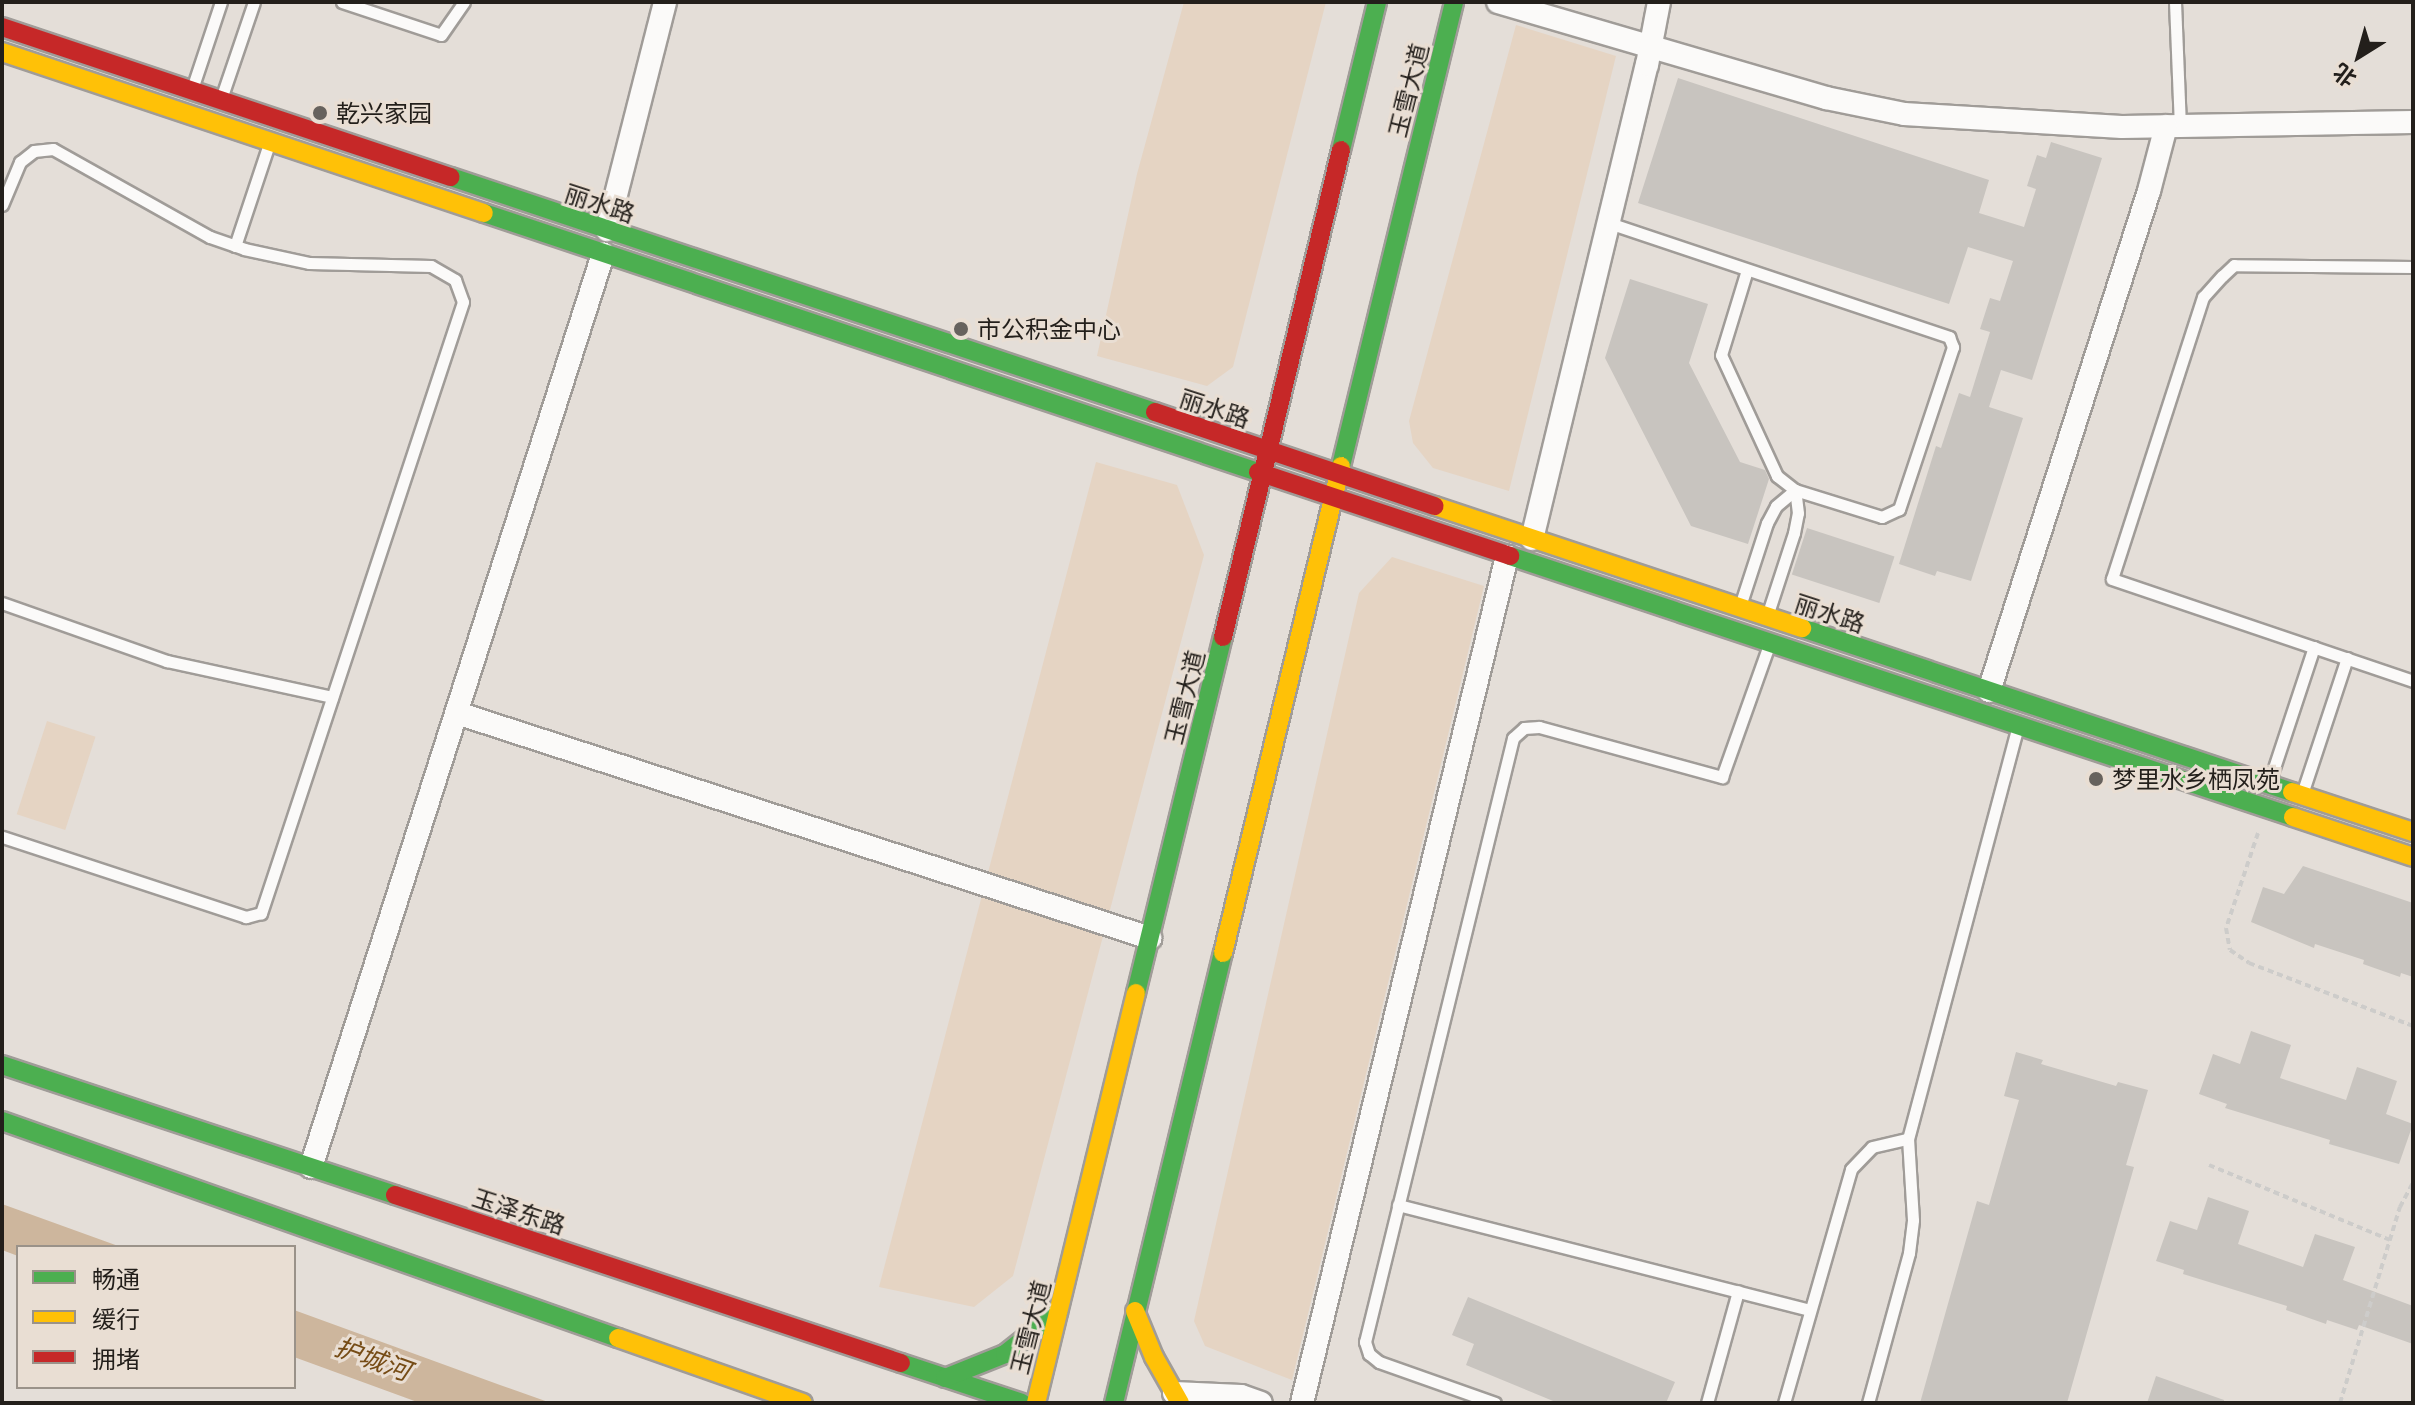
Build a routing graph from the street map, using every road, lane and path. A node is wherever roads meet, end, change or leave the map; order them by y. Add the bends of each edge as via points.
1 (221, 2) edge
2 (254, 2) edge
3 (342, 2) edge
4 (464, 2) edge
5 (665, 2) edge
6 (1377, 2) edge
7 (1454, 2) edge
8 (1498, 2) edge
9 (1659, 2) edge
10 (2175, 2) edge
11 (2, 27) edge
12 (1650, 47) junction
13 (2, 52) edge
14 (191, 91) junction
15 (221, 101) junction
16 (2413, 122) edge
17 (2173, 126) junction
18 (270, 142) junction
19 (2, 205) edge
20 (1609, 223) junction
21 (607, 230) junction
22 (235, 246) junction
23 (603, 254) junction
24 (2413, 267) edge
25 (1747, 270) junction
26 (1268, 451) junction
27 (1263, 474) junction
28 (1339, 475) junction
29 (1795, 490) junction
30 (1333, 498) junction
31 (1532, 539) junction
32 (1507, 556) junction
33 (2, 603) edge
34 (1739, 608) junction
35 (1767, 617) junction
36 (1769, 643) junction
37 (2314, 647) junction
38 (2347, 658) junction
39 (2413, 681) edge
40 (1989, 691) junction
41 (332, 697) junction
42 (457, 713) junction
43 (2017, 726) junction
44 (2268, 784) junction
45 (2302, 795) junction
46 (2266, 809) junction
47 (2413, 832) edge
48 (2, 837) edge
49 (2413, 857) edge
50 (1150, 938) junction
51 (2413, 1026) edge
52 (2, 1065) edge
53 (2, 1121) edge
54 (1908, 1139) junction
55 (2209, 1165) dead end
56 (311, 1167) junction
57 (2413, 1183) edge
58 (1398, 1205) junction
59 (2390, 1240) junction
60 (1738, 1291) junction
61 (1810, 1310) junction
62 (1135, 1311) junction
63 (1058, 1312) junction
64 (945, 1378) junction
65 (1177, 1398) edge
66 (803, 1403) edge
67 (1022, 1403) edge
68 (1036, 1403) edge
69 (1114, 1403) edge
70 (1261, 1403) edge
71 (1302, 1403) edge
72 (1495, 1403) edge
73 (1707, 1403) edge
74 (1784, 1403) edge
75 (1868, 1403) edge
76 (2340, 1403) edge

1 - 14 lane
2 - 15 lane
3 - 4 lane via 441,35
5 - 21 street
6 - 26 street, 玉雪大道
7 - 28 street, 玉雪大道
8 - 12 street
9 - 12 street
10 - 17 lane
11 - 14 street, 丽水路
12 - 17 street via 1826,98 1904,114
12 - 20 street
13 - 18 street, 丽水路
14 - 15 street, 丽水路
15 - 21 street, 丽水路
16 - 17 street
17 - 40 street
18 - 22 lane
18 - 23 street, 丽水路
19 - 22 lane via 20,162 34,151 53,149 178,222
20 - 25 lane
20 - 31 street
21 - 26 street, 丽水路
22 - 41 lane via 309,263 431,266 448,273 462,294
23 - 27 street, 丽水路
23 - 42 street
24 - 37 lane via 2234,265 2222,276 2203,297 2112,579
25 - 29 lane via 1722,345 1722,361 1777,476
25 - 29 lane via 1949,337 1953,347 1899,509 1882,517
26 - 27 street, 玉雪大道
26 - 28 street, 丽水路
27 - 30 street, 丽水路
27 - 50 street, 玉雪大道
28 - 30 street, 玉雪大道
28 - 31 street, 丽水路
29 - 34 lane via 1776,506 1767,523
29 - 35 lane via 1794,533
30 - 32 street, 丽水路
30 - 62 street, 玉雪大道
31 - 34 street, 丽水路
32 - 36 street, 丽水路
32 - 71 street
33 - 41 lane via 167,661
34 - 35 street, 丽水路
35 - 40 street, 丽水路
36 - 43 street, 丽水路
36 - 58 lane via 1722,777 1539,727 1524,728 1513,738
37 - 38 lane
37 - 44 lane
38 - 39 lane
38 - 45 lane
40 - 44 street, 丽水路
41 - 48 lane via 261,913 246,917
42 - 50 street
42 - 56 street
43 - 46 street, 丽水路
43 - 54 lane
44 - 45 street, 丽水路
45 - 47 street, 丽水路
46 - 49 street, 丽水路
46 - 51 path via 2226,928 2230,950 2249,963
50 - 63 street, 玉雪大道
52 - 56 street, 玉泽东路
53 - 66 street
54 - 61 lane via 1872,1147 1851,1169
54 - 75 lane via 1913,1220 1909,1253
55 - 59 path
56 - 64 street, 玉泽东路
57 - 59 path
58 - 60 lane
58 - 72 lane via 1365,1335 1366,1349 1379,1362
59 - 76 path
60 - 61 lane
60 - 73 lane
61 - 74 lane
62 - 65 street
62 - 69 street, 玉雪大道
63 - 64 street via 1005,1354
63 - 68 street, 玉雪大道
64 - 67 street, 玉泽东路
65 - 70 street via 1241,1396

